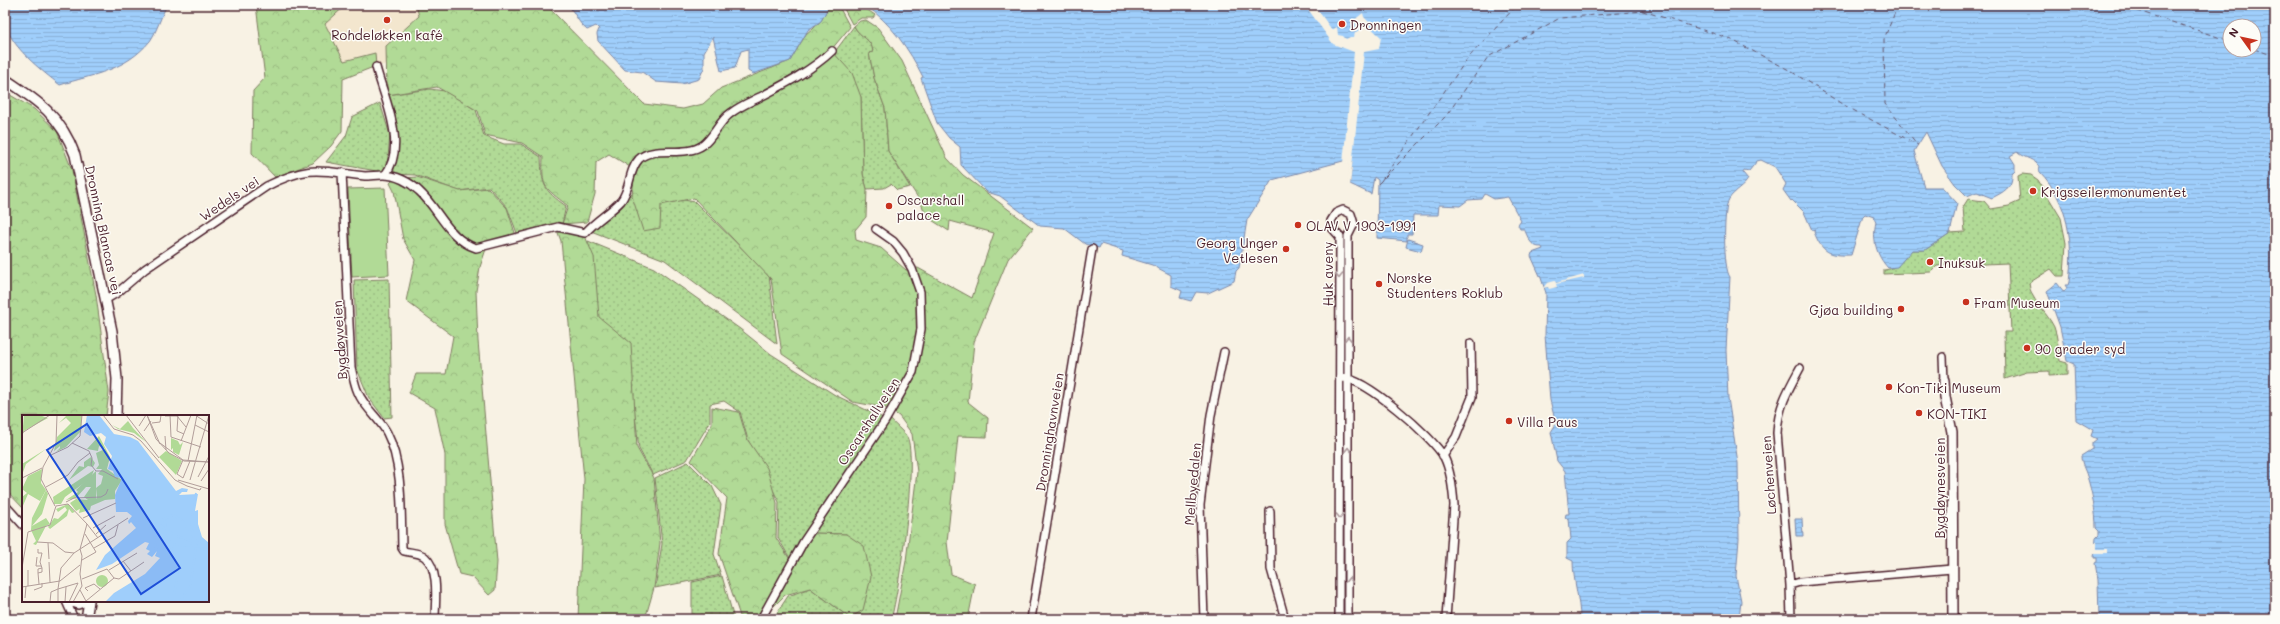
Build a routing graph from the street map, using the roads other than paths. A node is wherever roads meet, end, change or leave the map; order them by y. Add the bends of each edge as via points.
1 (832, 51) dead end
2 (376, 67) dead end
3 (5, 79) edge
4 (342, 172) junction
5 (385, 175) junction
6 (876, 229) dead end
7 (1092, 249) dead end
8 (105, 300) junction
9 (1339, 313) junction
10 (1348, 313) junction
11 (1472, 343) dead end
12 (1224, 352) dead end
13 (1943, 357) dead end
14 (1800, 368) dead end
15 (1348, 378) junction
16 (1339, 379) junction
17 (1944, 382) joint
18 (116, 415) edge
19 (1339, 431) junction
20 (1348, 431) junction
21 (1443, 456) junction
22 (1339, 490) junction
23 (1348, 490) junction
24 (5, 505) edge
25 (1270, 511) dead end
26 (22, 524) edge
27 (1339, 544) junction
28 (1349, 544) junction
29 (1952, 569) junction
30 (1790, 585) junction
31 (1339, 596) junction
32 (1348, 596) junction
33 (67, 602) edge
34 (70, 602) edge
35 (86, 602) edge
36 (89, 602) edge
37 (74, 619) edge
38 (86, 619) edge
39 (435, 619) edge
40 (761, 619) edge
41 (1031, 619) edge
42 (1204, 619) edge
43 (1285, 619) edge
44 (1340, 619) edge
45 (1348, 619) edge
46 (1446, 619) edge
47 (1791, 619) edge
48 (1954, 619) edge

1 - 5 street, Wedels vei via 812,67 729,114 703,145 688,152 646,155 639,159 621,200 585,233 558,227 476,248 466,245 454,235 419,191 406,181
2 - 5 street via 393,132 394,155 391,167
3 - 8 street, Dronning Blancas vei via 56,118 69,139 75,155
4 - 5 street, Wedels vei via 366,176
4 - 8 street, Wedels vei via 304,171 267,186 145,269
4 - 39 street, Bygdøyveien via 350,367 355,387 363,403 387,432 395,452 402,548 404,551 425,557 431,566 434,578
6 - 40 street, Oscarshallveien via 893,241 903,254 912,269 920,292 922,329 913,372 885,421 804,541
7 - 41 street, Dronninghavnveien
8 - 18 street, Dronning Blancas vei via 116,364
9 - 10 street, Huk aveny
10 -> 9 street, Huk aveny via 1348,236 1354,224 1351,214 1343,210 1336,212 1331,221 1332,228 1340,237
9 - 16 street, Huk aveny
15 -> 10 street, Huk aveny
11 - 21 street via 1472,397 1456,437
12 - 42 street, Mellbyedalen via 1210,421 1200,505
13 - 17 street, Bygdøynesveien
14 - 30 street, Løchenveien via 1783,399 1777,426
15 - 16 street
15 - 20 street, Huk aveny
15 - 21 street via 1424,431
16 - 19 street, Huk aveny
17 - 29 street, Bygdøynesveien via 1944,398 1952,432
19 - 20 street
19 - 22 street, Huk aveny
23 -> 20 street, Huk aveny
21 - 46 street via 1453,491 1454,505
22 - 23 street
22 -> 27 street, Huk aveny
23 - 28 street, Huk aveny
24 - 26 street
25 - 43 street via 1271,569
27 - 28 street
27 - 31 street, Huk aveny
32 -> 28 street, Huk aveny
29 - 30 street via 1800,582
29 - 48 street, Bygdøynesveien
30 - 47 street, Løchenveien
31 - 32 street
31 - 44 street, Huk aveny
32 - 45 street, Huk aveny
33 - 37 street
34 - 35 street via 78,605
36 - 38 street

